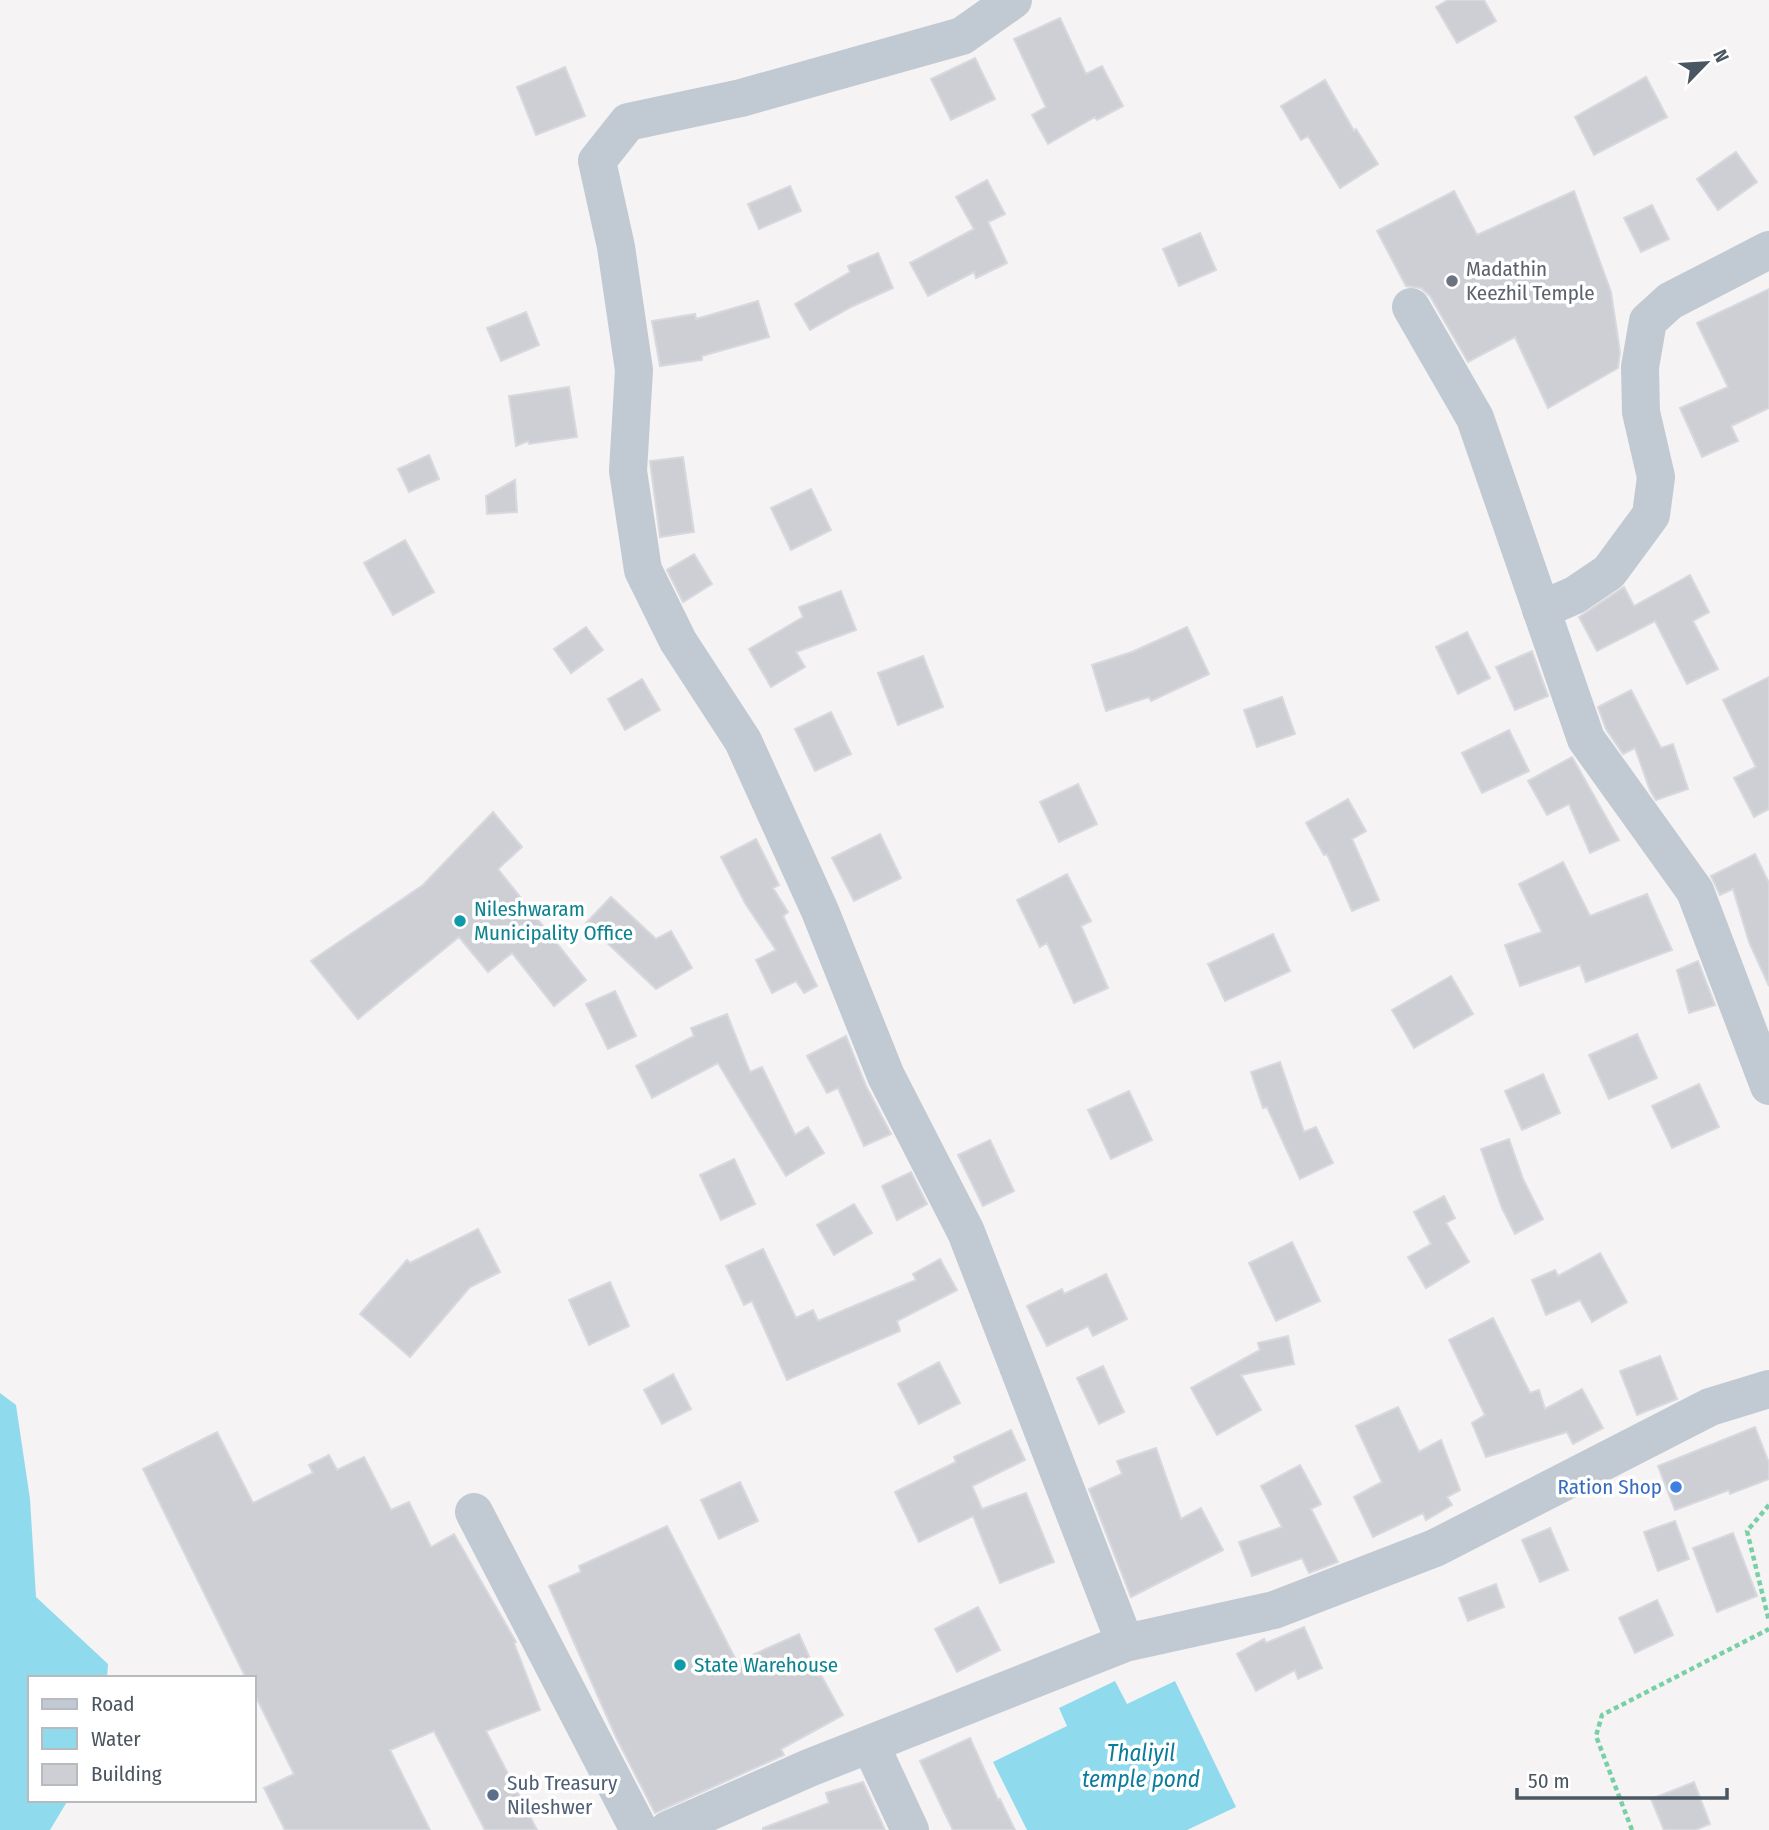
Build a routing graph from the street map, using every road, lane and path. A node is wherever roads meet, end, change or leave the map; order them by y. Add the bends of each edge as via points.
1 (1013, 0) edge
2 (1769, 250) edge
3 (1411, 307) dead end
4 (1541, 610) junction
5 (1769, 1086) edge
6 (1769, 1389) edge
7 (1769, 1505) edge
8 (474, 1512) dead end
9 (1769, 1621) edge
10 (1769, 1629) edge
11 (1125, 1643) junction
12 (870, 1744) junction
13 (639, 1830) edge
14 (668, 1830) edge
15 (910, 1830) edge
16 (1632, 1830) edge

1 - 11 street via 962,36 741,98 628,122 597,161 616,247 634,370 628,471 643,570 678,641 743,741 820,912 886,1076 966,1232
2 - 4 street via 1670,301 1647,321 1640,367 1641,412 1657,477 1651,515 1609,572
3 - 4 street via 1475,418
4 - 5 street via 1586,739 1695,891
6 - 11 street via 1710,1407 1436,1548 1274,1610
7 - 9 path via 1747,1531
8 - 13 street
10 - 16 path via 1602,1715 1596,1736
11 - 12 street
12 - 14 street
12 - 15 street

